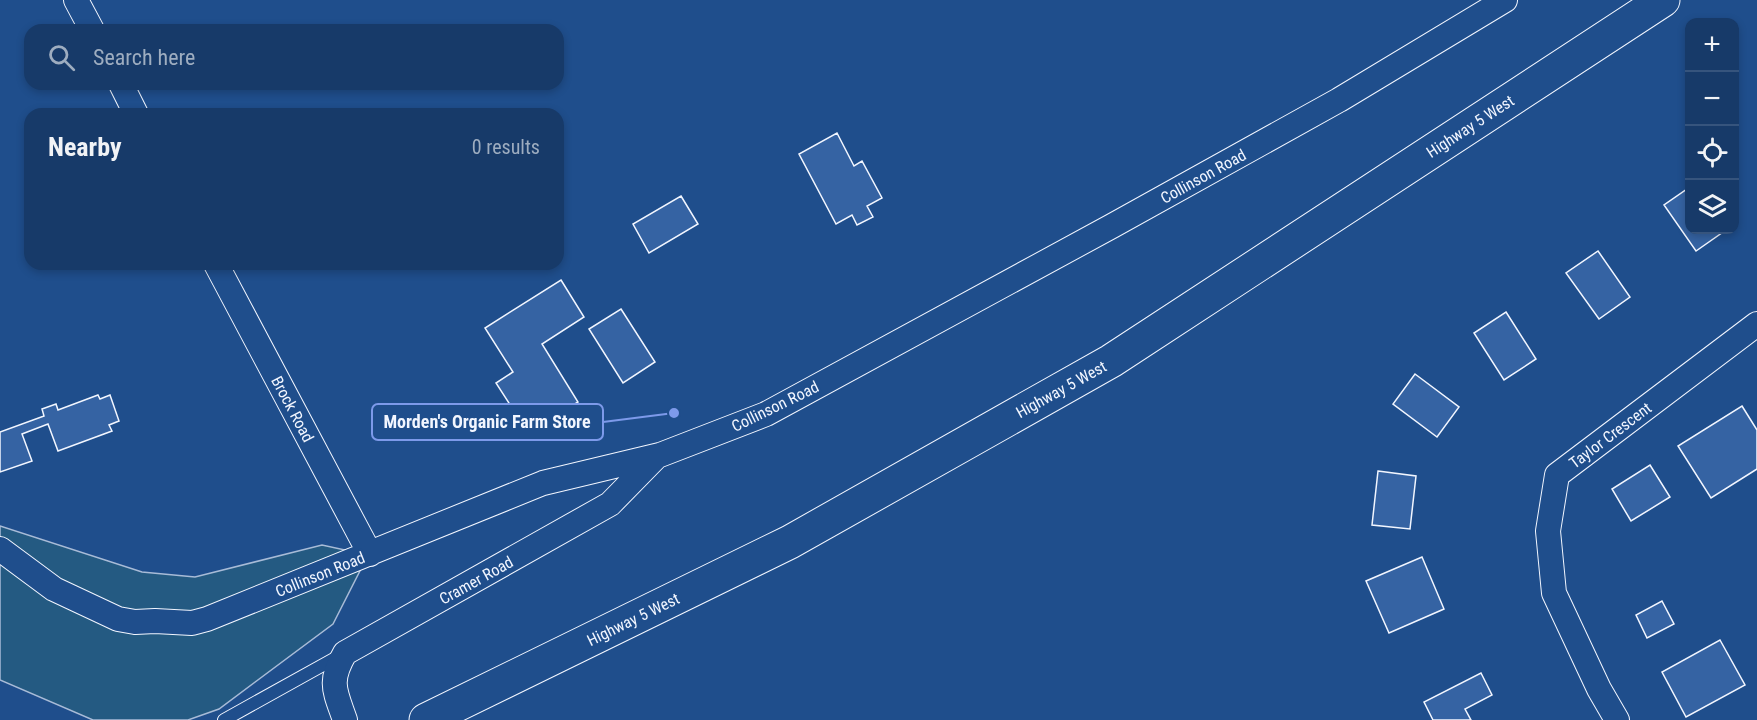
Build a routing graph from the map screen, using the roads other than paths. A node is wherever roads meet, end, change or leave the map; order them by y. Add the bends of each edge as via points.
1 (76, 0) edge
2 (1505, 0) edge
3 (1663, 0) edge
4 (89, 24) edge
5 (124, 90) edge
6 (133, 108) edge
7 (219, 270) edge
8 (1757, 324) edge
9 (657, 456) junction
10 (0, 549) edge
11 (370, 554) junction
12 (345, 653) junction
13 (224, 720) edge
14 (345, 720) edge
15 (426, 720) edge
16 (1617, 720) edge

1 - 4 street
2 - 9 street, Collinson Road via 1328,105 766,414
3 - 15 main road, Highway 5 West via 1111,361 790,542
5 - 6 street
7 - 11 street, Brock Road
8 - 16 street, Taylor Crescent via 1557,475 1548,531 1554,593
9 - 11 street, Collinson Road via 543,483
9 - 12 street, Cramer Road via 610,504
10 - 11 street, Collinson Road via 54,589 109,615 135,622 192,623
12 - 13 lane
12 - 14 street via 333,685

